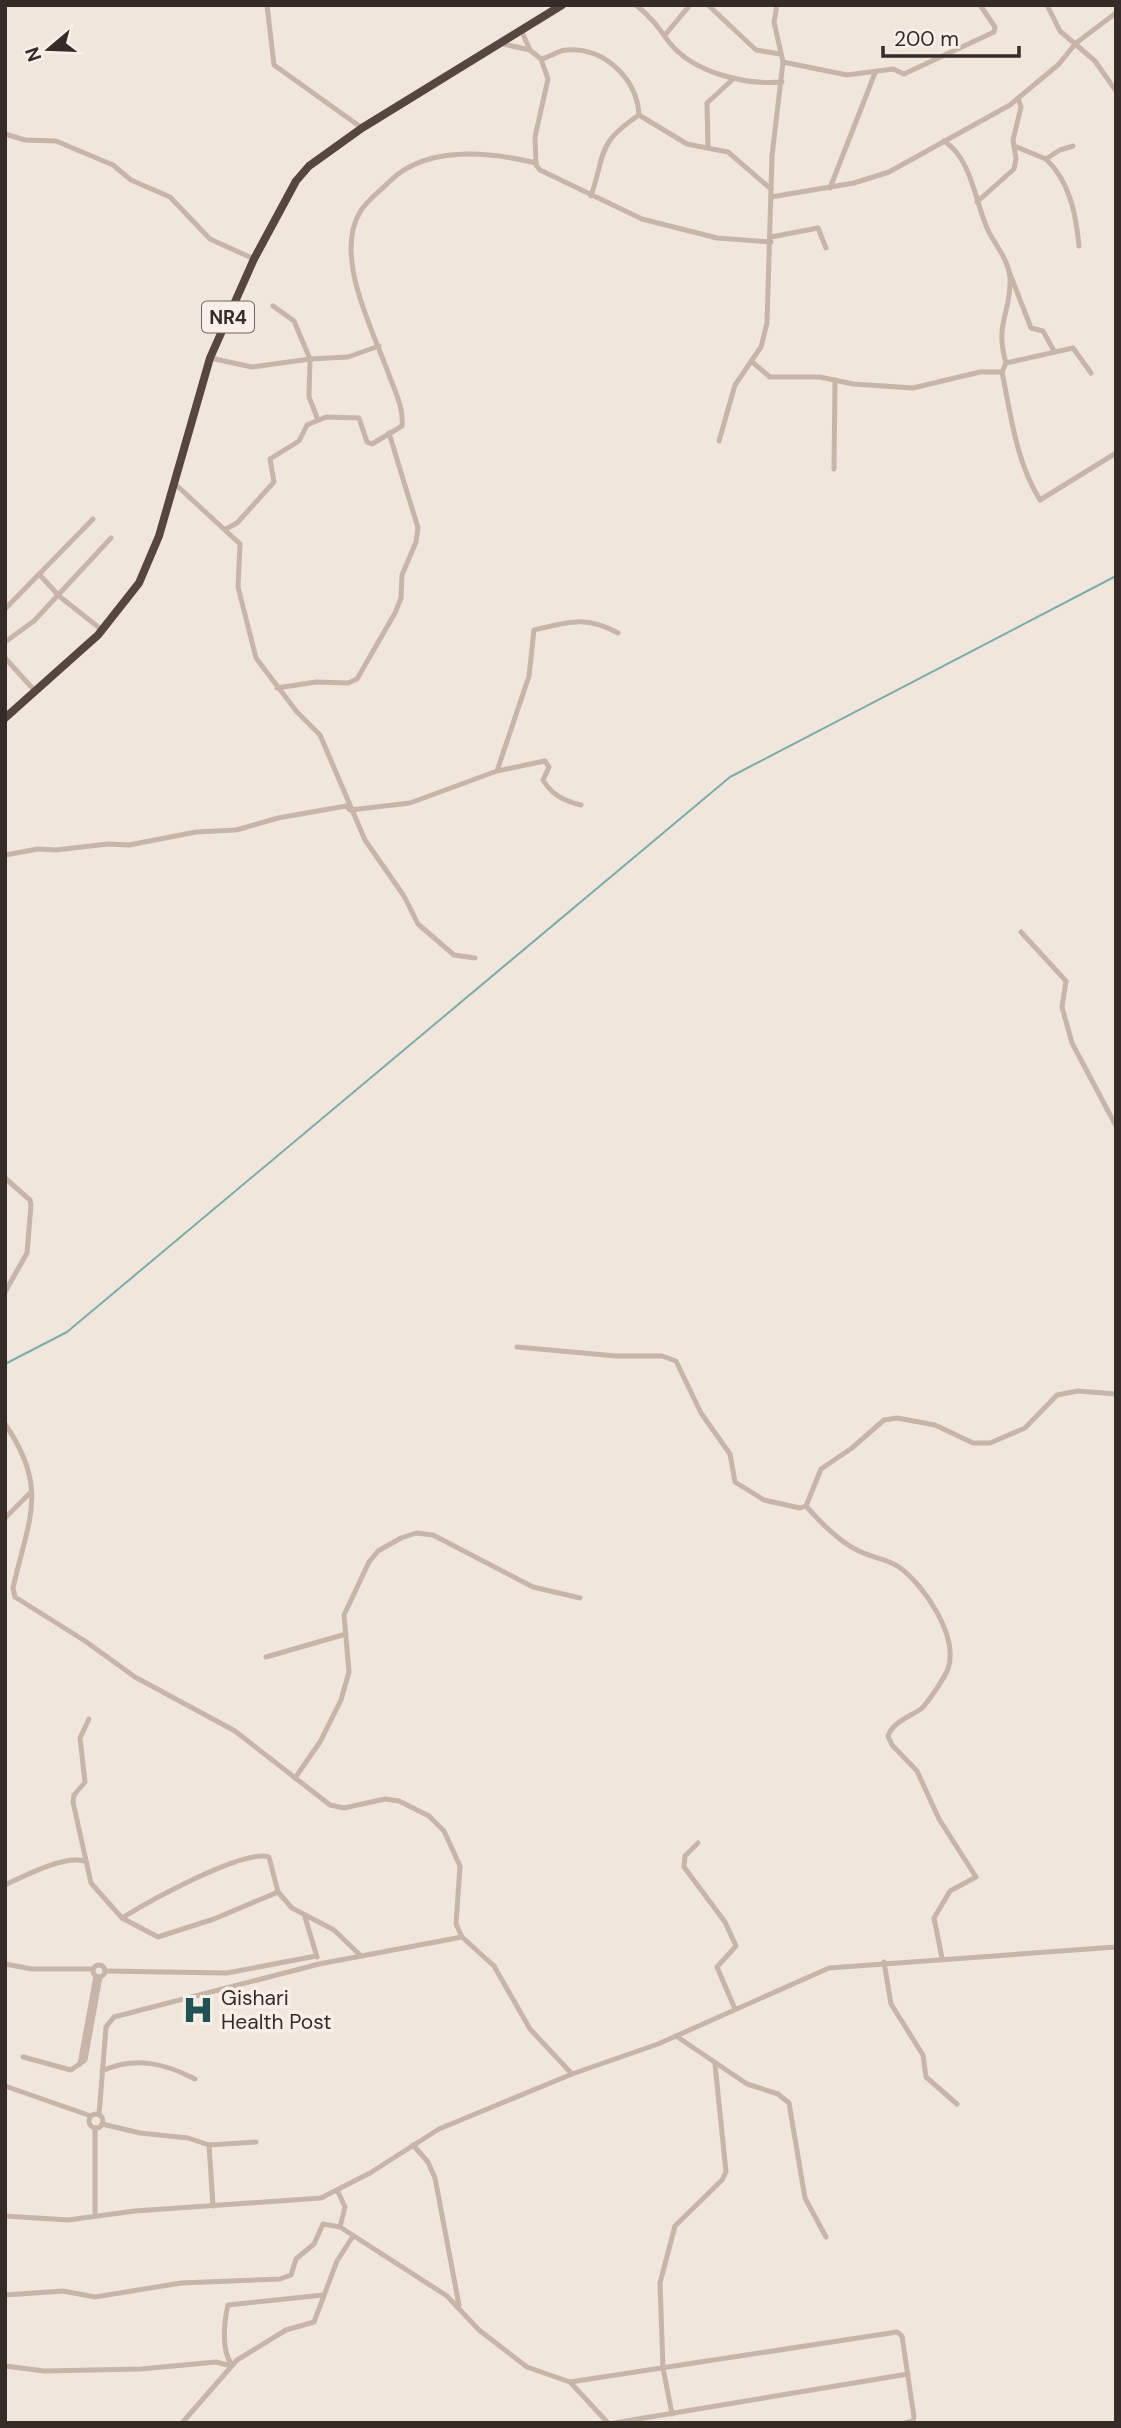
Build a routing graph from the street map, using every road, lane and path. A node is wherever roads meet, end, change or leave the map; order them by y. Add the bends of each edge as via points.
1 (267, 5) edge
2 (562, 5) edge
3 (636, 5) edge
4 (690, 5) edge
5 (708, 5) edge
6 (777, 5) edge
7 (980, 5) edge
8 (1047, 5) edge
9 (1116, 13) edge
10 (522, 32) junction
11 (665, 35) junction
12 (1076, 43) junction
13 (503, 44) junction
14 (530, 50) junction
15 (780, 54) junction
16 (541, 59) junction
17 (783, 62) junction
18 (875, 73) junction
19 (732, 80) junction
20 (782, 82) junction
21 (1116, 90) edge
22 (1018, 98) junction
23 (639, 115) junction
24 (362, 128) junction
25 (5, 134) edge
26 (944, 141) junction
27 (1014, 146) junction
28 (1073, 146) dead end
29 (708, 148) junction
30 (1046, 159) junction
31 (536, 163) junction
32 (830, 188) junction
33 (771, 189) junction
34 (591, 196) junction
35 (771, 197) junction
36 (977, 202) junction
37 (771, 240) junction
38 (1079, 246) dead end
39 (826, 248) dead end
40 (254, 259) junction
41 (1010, 274) junction
42 (273, 306) dead end
43 (379, 346) junction
44 (1054, 351) junction
45 (210, 358) junction
46 (310, 359) junction
47 (751, 362) junction
48 (1006, 363) junction
49 (1002, 372) junction
50 (1091, 373) dead end
51 (835, 380) junction
52 (318, 420) junction
53 (389, 433) junction
54 (719, 441) dead end
55 (1116, 453) edge
56 (834, 470) dead end
57 (174, 483) junction
58 (93, 519) dead end
59 (226, 529) junction
60 (111, 538) dead end
61 (39, 574) junction
62 (59, 596) junction
63 (5, 609) edge
64 (102, 630) junction
65 (618, 633) dead end
66 (5, 642) edge
67 (5, 658) edge
68 (277, 688) junction
69 (35, 691) junction
70 (5, 718) edge
71 (496, 771) junction
72 (581, 805) dead end
73 (350, 810) junction
74 (5, 855) edge
75 (1021, 932) dead end
76 (475, 958) dead end
77 (1116, 1126) edge
78 (5, 1178) edge
79 (5, 1292) edge
80 (517, 1347) dead end
81 (1116, 1394) edge
82 (5, 1424) edge
83 (31, 1492) junction
84 (806, 1506) junction
85 (5, 1518) edge
86 (580, 1598) dead end
87 (346, 1634) junction
88 (266, 1657) dead end
89 (89, 1719) dead end
90 (295, 1778) junction
91 (698, 1843) dead end
92 (84, 1861) junction
93 (5, 1885) edge
94 (278, 1892) junction
95 (304, 1916) junction
96 (122, 1918) junction
97 (462, 1937) junction
98 (1116, 1947) edge
99 (360, 1955) junction
100 (317, 1956) junction
101 (942, 1958) junction
102 (884, 1962) junction
103 (5, 1964) edge
104 (319, 1964) junction
105 (93, 1969) junction
106 (105, 1971) junction
107 (98, 1977) junction
108 (735, 2009) junction
109 (106, 2027) junction
110 (90, 2028) junction
111 (676, 2036) junction
112 (23, 2057) dead end
113 (80, 2064) junction
114 (715, 2064) junction
115 (102, 2071) junction
116 (572, 2074) junction
117 (195, 2079) dead end
118 (5, 2086) edge
119 (957, 2104) dead end
120 (99, 2115) junction
121 (91, 2116) junction
122 (102, 2124) junction
123 (95, 2128) junction
124 (256, 2142) dead end
125 (209, 2144) junction
126 (412, 2145) junction
127 (338, 2192) junction
128 (214, 2206) junction
129 (95, 2215) junction
130 (5, 2216) edge
131 (340, 2227) junction
132 (353, 2236) junction
133 (826, 2237) dead end
134 (5, 2295) edge
135 (323, 2295) junction
136 (459, 2305) junction
137 (5, 2366) edge
138 (232, 2366) junction
139 (663, 2368) junction
140 (908, 2374) junction
141 (570, 2382) junction
142 (672, 2414) junction
143 (182, 2423) edge
144 (608, 2423) edge
145 (614, 2423) edge
146 (905, 2423) edge

1 - 24 street via 274,65
2 - 10 highway, NR4
3 - 11 street
4 - 11 street
5 - 15 street via 756,50
6 - 15 street via 774,22
7 - 18 street via 995,32 909,72
8 - 12 street via 1059,31
9 - 12 street
10 - 13 highway, NR4
10 - 14 street
11 - 19 street via 699,66
12 - 21 street
12 - 22 street via 1059,64
13 - 14 street
13 - 24 highway, NR4
14 - 16 street
15 - 17 street
16 - 23 street via 566,50 599,56 632,84
16 - 31 street via 548,85 536,124
17 - 18 street via 847,75
17 - 20 street
18 - 32 street
19 - 20 street
19 - 29 street via 708,103
20 - 33 street
22 - 26 street
22 - 27 street via 1021,107
23 - 29 street via 687,144
23 - 34 street via 606,142
24 - 40 highway, NR4 via 309,166 296,181
25 - 40 street via 56,141 113,164 131,180 170,197 210,239
26 - 32 street via 889,172
26 - 36 street via 953,147 969,176
27 - 30 street
27 - 36 street via 1014,169
28 - 30 street
29 - 33 street via 735,156
30 - 38 street via 1067,190
31 - 34 street via 540,170
31 - 43 street via 488,152 412,165 360,211 353,228 352,260 361,305
32 - 35 street
33 - 35 street
34 - 37 street via 669,227 717,238
35 - 37 street
36 - 41 street
37 - 39 street via 818,228
37 - 47 street via 767,323 761,347
40 - 45 highway, NR4
41 - 44 street via 1031,328 1043,331
41 - 48 street via 1000,333
42 - 46 street via 294,321
43 - 46 street via 348,358
43 - 53 street via 403,421 400,429
44 - 48 street
44 - 50 street via 1073,348
45 - 46 street via 245,366
45 - 57 highway, NR4
46 - 52 street via 309,397
47 - 51 street via 770,377
47 - 54 street via 735,385
48 - 49 street
49 - 51 street via 980,372 913,388
49 - 55 street via 1022,460 1040,500
51 - 56 street
52 - 53 street via 359,418 369,444
52 - 59 street via 304,427 296,444 272,457 274,482
53 - 68 street via 418,528 395,613 357,679
57 - 59 street
57 - 64 highway, NR4 via 145,571
58 - 61 street
59 - 68 street via 240,544 238,587 256,658
60 - 62 street
61 - 62 street
61 - 63 street
62 - 64 street
62 - 66 street
64 - 69 highway, NR4
65 - 71 street via 577,620 534,630 528,676
67 - 69 street
68 - 73 street via 320,736
69 - 70 highway, NR4
71 - 72 street via 545,761 549,767 543,780 548,788 566,802
71 - 73 street via 410,803
73 - 74 street via 346,806 236,831 196,832 129,845
73 - 76 street via 421,929 454,955
75 - 77 street via 1066,981 1062,1007 1072,1043
78 - 79 street via 31,1205 27,1253
80 - 84 street via 662,1356 676,1361 701,1413 730,1454 735,1482 774,1503
81 - 84 street via 1078,1391 1057,1395 1025,1428 990,1443 973,1443 935,1425 884,1420 821,1469
82 - 83 street via 28,1465
83 - 85 street
83 - 90 street via 32,1521 15,1578 15,1597 135,1677 218,1720
84 - 101 street via 856,1550 883,1558 905,1572 946,1630 950,1654 944,1678 927,1702 888,1736 917,1771 939,1819 976,1877 950,1891 934,1919
86 - 87 street via 533,1587 433,1535 416,1533 373,1556 345,1608
87 - 88 street
87 - 90 street via 349,1672 341,1700
89 - 92 street via 80,1738 85,1782 73,1798
90 - 97 street via 337,1808 393,1800 433,1818 450,1838 460,1866 456,1924
91 - 108 street via 685,1856 684,1867 725,1922 736,1946 717,1966
92 - 93 street via 35,1870
92 - 96 street via 92,1883
94 - 95 street
94 - 96 street via 162,1936
94 - 96 street via 269,1857 257,1856 218,1869
95 - 99 street via 334,1930
95 - 100 street
97 - 99 street
97 - 116 street via 494,1966 530,2029
98 - 101 street
99 - 104 street
100 - 104 street
100 - 106 street via 227,1973
101 - 102 street
102 - 108 street via 829,1968
102 - 119 street via 891,2004 923,2055 926,2077
103 - 105 street
104 - 109 street via 114,2017
105 - 106 street via 100,1965
105 - 107 street
106 - 107 street
107 - 110 street
107 - 113 street
108 - 111 street
109 - 110 street
109 - 115 street
110 - 113 street via 85,2060
111 - 114 street
111 - 116 street
112 - 113 street via 71,2070
114 - 133 street via 789,2103 804,2198
114 - 139 street via 726,2172 672,2232 659,2293
115 - 117 street via 131,2061 149,2062
115 - 120 street
116 - 126 street via 439,2129
118 - 121 street
120 - 121 street
120 - 122 street
121 - 123 street
122 - 123 street
122 - 125 street
123 - 129 street
124 - 125 street
125 - 128 street
126 - 127 street
126 - 136 street via 435,2178
127 - 128 street via 300,2202
127 - 131 street via 345,2207
128 - 129 street
129 - 130 street via 68,2220
131 - 132 street
131 - 134 street via 323,2224 313,2244 296,2259 291,2275 280,2279 181,2283 95,2297 63,2291
132 - 135 street
132 - 136 street
135 - 138 street via 314,2322 279,2334
135 - 138 street via 228,2305 225,2340
136 - 141 street via 479,2330 527,2367
137 - 138 street via 44,2371 141,2370 216,2362
138 - 143 street
139 - 140 street via 897,2332 902,2336
139 - 141 street
139 - 142 street
140 - 142 street
140 - 146 street via 914,2421
141 - 144 street
142 - 145 street

